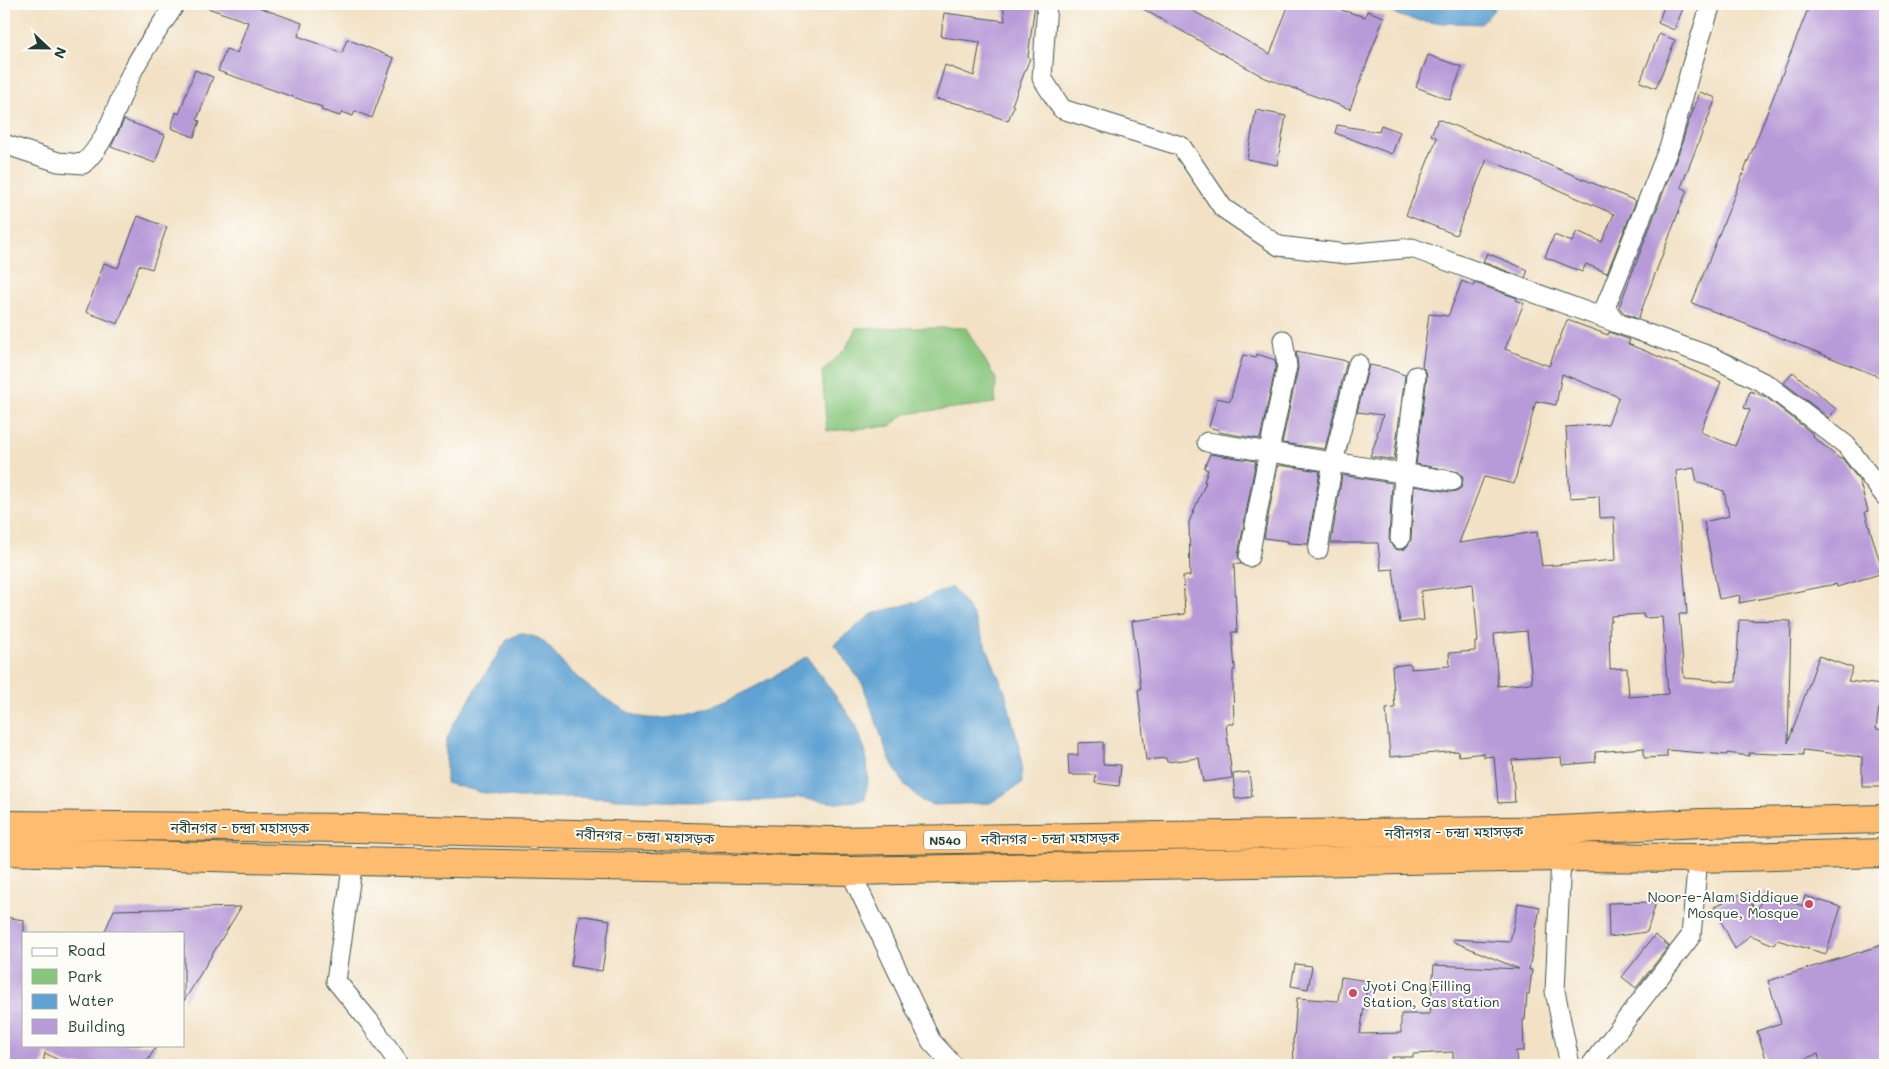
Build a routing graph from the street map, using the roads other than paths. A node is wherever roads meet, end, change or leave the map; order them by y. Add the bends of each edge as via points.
1 (176, 4) edge
2 (1047, 4) edge
3 (1711, 4) edge
4 (4, 144) edge
5 (1617, 323) junction
6 (1283, 340) dead end
7 (1358, 364) dead end
8 (1416, 376) dead end
9 (1207, 442) dead end
10 (1268, 451) junction
11 (1332, 462) junction
12 (1404, 473) junction
13 (1452, 480) dead end
14 (1885, 496) edge
15 (1400, 539) dead end
16 (1318, 550) dead end
17 (1249, 557) dead end
18 (1885, 819) edge
19 (4, 825) edge
20 (239, 828) junction
21 (4, 851) edge
22 (1885, 853) edge
23 (239, 857) junction
24 (1561, 857) junction
25 (1698, 858) junction
26 (353, 860) junction
27 (850, 871) junction
28 (400, 1065) edge
29 (954, 1065) edge
30 (1570, 1065) edge
31 (1591, 1065) edge

1 - 4 street via 142,52 106,131 83,164 58,162
2 - 5 street via 1042,78 1062,109 1181,146 1223,208 1279,246 1346,254 1412,248
3 - 5 street via 1670,145 1605,308
5 - 14 street via 1712,357 1768,385 1846,445
6 - 10 street via 1287,366
7 - 11 street
8 - 12 street
9 - 10 street
10 - 11 street
10 - 17 street
11 - 12 street
11 - 16 street
12 - 13 street
12 - 15 street
18 - 20 highway, নবীনগর - চন্দ্রা মহাসড়ক / N540 via 1558,830 831,841 356,828
19 - 20 highway, নবীনগর - চন্দ্রা মহাসড়ক / N540
20 - 23 highway
21 - 23 highway, নবীনগর - চন্দ্রা মহাসড়ক / N540
22 - 25 highway, নবীনগর - চন্দ্রা মহাসড়ক / N540
23 - 26 highway, নবীনগর - চন্দ্রা মহাসড়ক / N540
24 - 25 highway, নবীনগর - চন্দ্রা মহাসড়ক / N540
24 - 27 highway, নবীনগর - চন্দ্রা মহাসড়ক / N540
24 - 30 street via 1555,991
25 - 31 street via 1691,936
26 - 27 highway, নবীনগর - চন্দ্রা মহাসড়ক / N540
26 - 28 street via 336,981 369,1020
27 - 29 street via 931,1041

